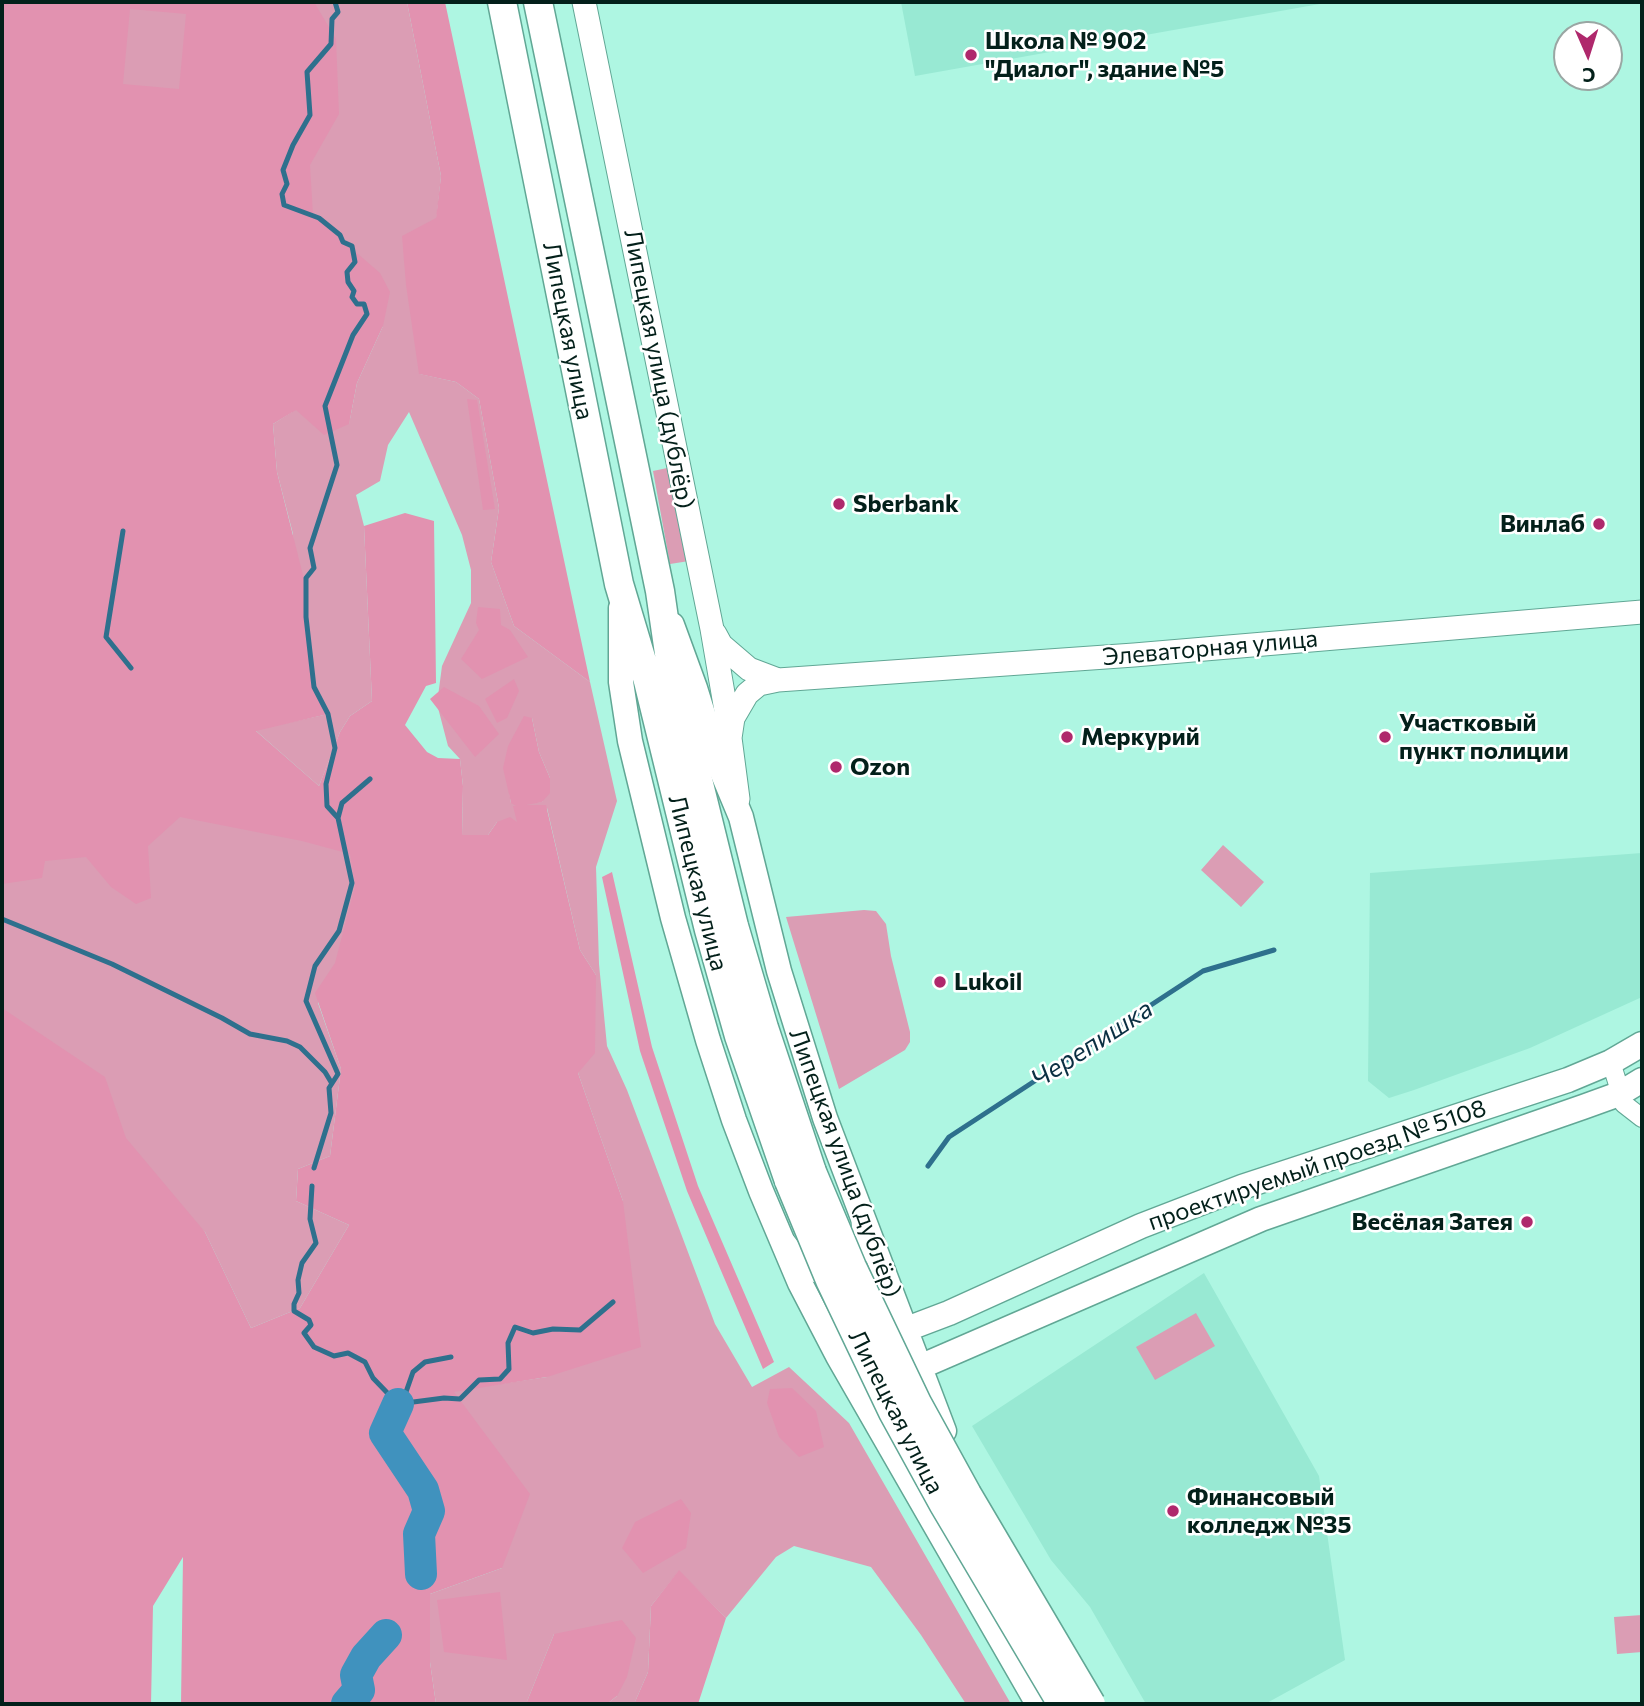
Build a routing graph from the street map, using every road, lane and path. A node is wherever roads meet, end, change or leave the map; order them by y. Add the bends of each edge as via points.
1 (502, 2) edge
2 (538, 2) edge
3 (584, 2) edge
4 (621, 590) junction
5 (660, 591) junction
6 (1642, 612) edge
7 (712, 629) junction
8 (778, 680) junction
9 (730, 738) junction
10 (741, 817) junction
11 (1642, 1044) edge
12 (1611, 1062) junction
13 (1642, 1080) edge
14 (1619, 1094) junction
15 (1642, 1118) edge
16 (801, 1176) junction
17 (863, 1215) junction
18 (782, 1239) junction
19 (906, 1330) junction
20 (838, 1356) junction
21 (919, 1367) junction
22 (859, 1394) junction
23 (1038, 1704) edge
24 (1062, 1704) edge
25 (1091, 1704) edge
26 (1102, 1704) edge

1 - 4 main road, Липецкая улица
2 - 5 main road, Липецкая улица
3 - 7 street, Липецкая улица (дублёр)
4 - 16 main road, Липецкая улица via 739,1036
4 - 18 main road via 621,682 630,741 673,918 734,1120
5 - 10 main road, Липецкая улица (дублёр)
5 - 16 main road, Липецкая улица via 672,674
6 - 8 street, Элеваторная улица
7 - 8 street via 734,657
7 - 9 street, Липецкая улица (дублёр)
8 - 9 street via 759,684 747,694 733,718
9 - 10 street, Липецкая улица (дублёр)
10 - 17 main road, Липецкая улица (дублёр) via 779,971 825,1118
11 - 12 main road, проектируемый проезд № 5108
12 - 14 street
12 - 19 main road, проектируемый проезд № 5108 via 1569,1080 1242,1187 1140,1226
13 - 14 main road, проектируемый проезд № 5108
14 - 15 street
14 - 21 main road, проектируемый проезд № 5108 via 1261,1219
16 - 24 main road, Липецкая улица, bridge via 830,1280 893,1412
16 - 25 main road, Липецкая улица, bridge via 852,1268 917,1403
17 - 18 street via 860,1251 847,1266 835,1271 809,1269
17 - 19 main road, Липецкая улица (дублёр)
18 - 20 main road
19 - 20 main road, проектируемый проезд № 5108
19 - 21 main road, Липецкая улица (дублёр)
20 - 22 main road
21 - 22 main road, проектируемый проезд № 5108
21 - 26 main road, Липецкая улица (дублёр) via 942,1427
22 - 23 main road

